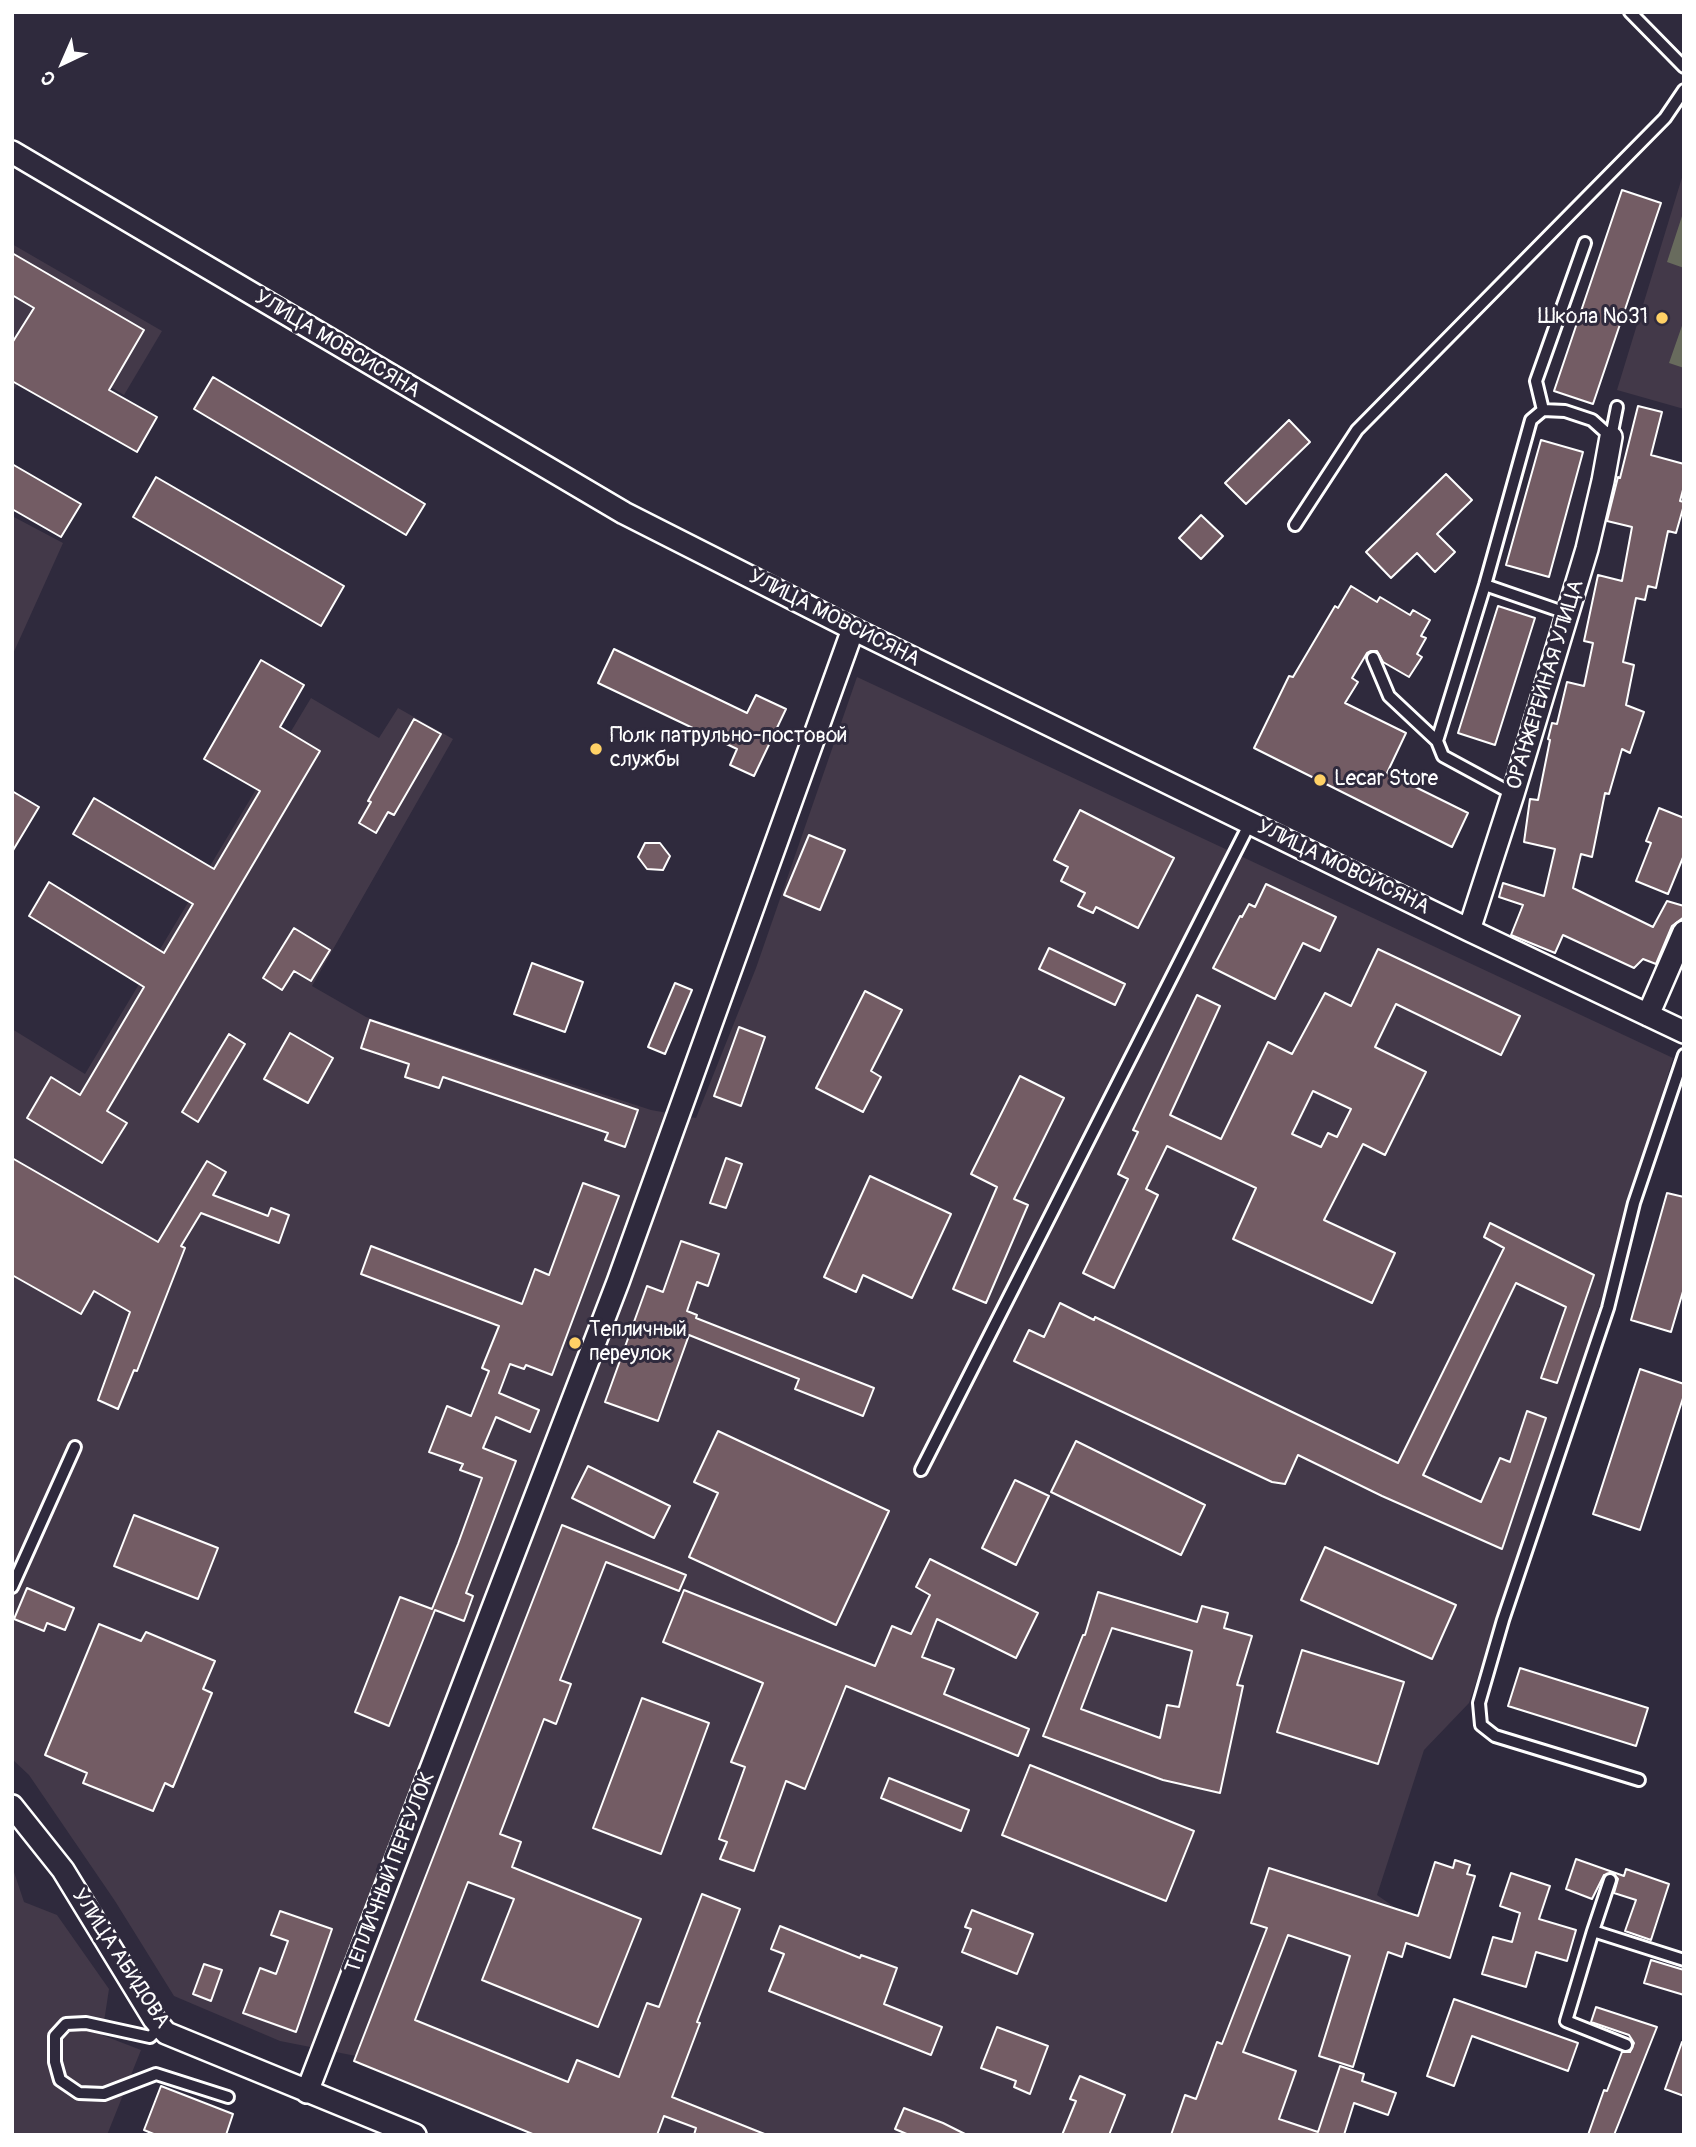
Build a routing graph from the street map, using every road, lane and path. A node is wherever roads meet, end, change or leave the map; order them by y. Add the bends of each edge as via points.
1 (1630, 12) edge
2 (1684, 66) edge
3 (1684, 90) edge
4 (12, 152) edge
5 (1586, 243) dead end
6 (1617, 407) dead end
7 (1543, 410) junction
8 (1611, 437) junction
9 (1296, 525) dead end
10 (1485, 585) junction
11 (1566, 613) junction
12 (853, 629) junction
13 (1374, 658) dead end
14 (1437, 741) junction
15 (1514, 794) junction
16 (1250, 823) junction
17 (1469, 930) junction
18 (1684, 932) edge
19 (1648, 1015) junction
20 (1684, 1032) edge
21 (1684, 1055) edge
22 (75, 1447) dead end
23 (921, 1470) dead end
24 (12, 1587) edge
25 (1639, 1780) dead end
26 (12, 1806) edge
27 (1610, 1880) dead end
28 (1593, 1931) junction
29 (1684, 1960) edge
30 (160, 2027) junction
31 (1626, 2045) dead end
32 (307, 2092) junction
33 (228, 2097) dead end
34 (415, 2135) edge

1 - 2 lane
3 - 9 lane via 1665,118 1357,429
4 - 12 street, УЛИЦА МОВСИСЯНА via 624,513
5 - 7 lane via 1536,380
6 - 8 lane
7 - 8 lane via 1592,420
7 - 10 lane via 1531,420
8 - 11 street, ОРАНЖЕРЕЙНАЯ УЛИЦА via 1587,549
10 - 11 lane
10 - 14 lane
11 - 15 street, ОРАНЖЕРЕЙНАЯ УЛИЦА
12 - 16 street, УЛИЦА МОВСИСЯНА
12 - 32 street, ТЕПЛИЧНЫЙ ПЕРЕУЛОК via 618,1282
13 - 14 lane via 1389,696
14 - 15 lane via 1443,755
15 - 17 street, ОРАНЖЕРЕЙНАЯ УЛИЦА
16 - 17 street, УЛИЦА МОВСИСЯНА
16 - 23 lane
17 - 19 street, УЛИЦА МОВСИСЯНА
18 - 19 street
19 - 20 street, УЛИЦА МОВСИСЯНА
21 - 25 lane via 1634,1203 1608,1308 1479,1703 1481,1725 1495,1736
22 - 24 lane
26 - 30 street, УЛИЦА АБИДОВА via 63,1870
27 - 28 lane
28 - 29 lane
28 - 31 lane via 1566,2021
30 - 32 street, УЛИЦА АБИДОВА via 171,2036
30 - 33 lane via 150,2038 86,2023 66,2024 55,2036 60,2080 79,2093 104,2094 156,2074
32 - 34 street, УЛИЦА АБИДОВА

